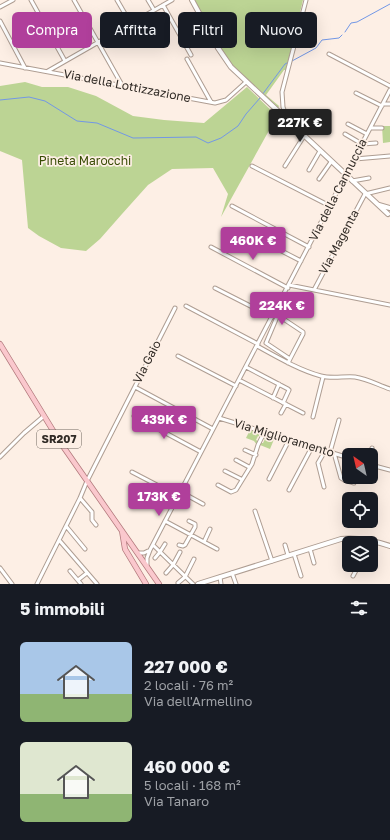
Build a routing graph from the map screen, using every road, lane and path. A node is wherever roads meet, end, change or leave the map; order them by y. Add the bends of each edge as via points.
1 (31, 0) edge
2 (74, 0) edge
3 (117, 0) edge
4 (148, 0) edge
5 (163, 0) edge
6 (172, 0) edge
7 (192, 0) edge
8 (306, 0) edge
9 (10, 1) edge
10 (164, 5) junction
11 (0, 7) edge
12 (154, 10) junction
13 (124, 12) edge
14 (151, 12) edge
15 (0, 21) edge
16 (98, 42) junction
17 (330, 54) dead end
18 (191, 56) dead end
19 (187, 59) dead end
20 (65, 61) junction
21 (0, 63) edge
22 (25, 68) junction
23 (48, 71) junction
24 (246, 82) junction
25 (122, 85) junction
26 (390, 86) edge
27 (390, 90) edge
28 (356, 93) dead end
29 (211, 102) junction
30 (390, 104) edge
31 (382, 105) junction
32 (289, 122) junction
33 (348, 124) dead end
34 (371, 128) junction
35 (382, 128) dead end
36 (345, 134) dead end
37 (367, 134) junction
38 (304, 136) junction
39 (376, 143) dead end
40 (362, 144) junction
41 (320, 151) junction
42 (390, 156) edge
43 (355, 159) junction
44 (331, 162) junction
45 (252, 166) dead end
46 (285, 166) dead end
47 (309, 170) dead end
48 (346, 176) junction
49 (369, 178) dead end
50 (319, 179) dead end
51 (352, 181) junction
52 (390, 188) edge
53 (365, 194) junction
54 (378, 205) junction
55 (232, 206) dead end
56 (330, 206) junction
57 (390, 208) edge
58 (389, 216) edge
59 (243, 231) dead end
60 (210, 247) dead end
61 (309, 247) junction
62 (301, 261) junction
63 (288, 286) junction
64 (215, 288) dead end
65 (314, 290) junction
66 (390, 304) edge
67 (186, 306) dead end
68 (175, 308) dead end
69 (272, 317) junction
70 (0, 344) edge
71 (257, 345) junction
72 (178, 356) dead end
73 (289, 361) junction
74 (246, 367) junction
75 (323, 377) junction
76 (239, 380) junction
77 (279, 384) junction
78 (236, 386) junction
79 (135, 387) junction
80 (390, 389) edge
81 (273, 398) junction
82 (284, 404) junction
83 (281, 413) dead end
84 (303, 413) dead end
85 (44, 416) junction
86 (134, 416) dead end
87 (313, 417) dead end
88 (219, 418) junction
89 (340, 420) dead end
90 (213, 429) junction
91 (264, 433) junction
92 (289, 440) junction
93 (312, 447) junction
94 (245, 450) dead end
95 (325, 451) junction
96 (202, 452) junction
97 (332, 453) junction
98 (256, 456) junction
99 (342, 456) edge
100 (0, 457) edge
101 (236, 460) dead end
102 (249, 467) junction
103 (378, 467) edge
104 (390, 470) edge
105 (225, 471) dead end
106 (132, 472) dead end
107 (241, 479) junction
108 (268, 479) dead end
109 (342, 479) edge
110 (87, 481) junction
111 (218, 485) dead end
112 (324, 487) dead end
113 (289, 490) dead end
114 (181, 492) junction
115 (178, 496) junction
116 (80, 498) junction
117 (203, 504) dead end
118 (255, 511) dead end
119 (189, 521) dead end
120 (165, 522) junction
121 (96, 524) dead end
122 (66, 526) junction
123 (121, 529) junction
124 (210, 530) dead end
125 (191, 535) junction
126 (342, 539) edge
127 (59, 540) junction
128 (204, 542) junction
129 (378, 543) edge
130 (165, 544) dead end
131 (152, 545) junction
132 (179, 545) dead end
133 (285, 545) dead end
134 (390, 546) edge
135 (134, 547) junction
136 (85, 549) dead end
137 (217, 549) dead end
138 (310, 549) junction
139 (150, 550) junction
140 (126, 552) junction
141 (160, 552) junction
142 (180, 552) dead end
143 (138, 553) junction
144 (294, 554) junction
145 (288, 556) junction
146 (155, 558) dead end
147 (194, 559) dead end
148 (272, 560) junction
149 (314, 563) dead end
150 (147, 565) junction
151 (173, 565) junction
152 (0, 568) edge
153 (70, 571) dead end
154 (355, 572) edge
155 (87, 573) junction
156 (166, 573) dead end
157 (232, 573) junction
158 (301, 576) dead end
159 (353, 576) dead end
160 (185, 577) junction
161 (220, 577) junction
162 (78, 580) junction
163 (178, 583) edge
164 (12, 584) edge
165 (37, 584) edge
166 (81, 584) edge
167 (97, 584) edge
168 (146, 584) edge
169 (159, 584) edge
170 (193, 584) edge
171 (198, 584) edge
172 (221, 584) edge
173 (236, 584) edge

1 - 20 street
2 - 16 street
3 - 13 street
4 - 12 street
5 - 10 street
6 - 10 street
7 - 24 street via 224,58
8 - 32 street via 283,89 284,111
9 - 11 street
10 - 12 street
10 - 18 street
12 - 14 street
15 - 22 street
16 - 20 street
16 - 25 street
17 - 26 street
19 - 29 street
20 - 23 street
21 - 22 street, Via della Lottizzazione
22 - 23 street, Via della Lottizzazione
23 - 25 street, Via della Lottizzazione
24 - 29 street, Via della Lottizzazione via 225,100
24 - 32 street
25 - 29 street, Via della Lottizzazione
27 - 31 street, Via della Cannuccia
28 - 31 street
30 - 31 street
31 - 34 street, Via della Cannuccia
32 - 38 street
33 - 37 street
34 - 35 street
34 - 37 street, Via della Cannuccia
36 - 40 street
37 - 40 street, Via della Cannuccia
38 - 41 street
38 - 46 street
39 - 40 street
40 - 43 street, Via della Cannuccia
41 - 44 street
41 - 47 street
42 - 43 street
43 - 48 street, Via della Cannuccia
44 - 48 street
44 - 50 street
45 - 56 street
48 - 51 street
48 - 56 street, Via della Cannuccia
49 - 51 street
51 - 53 street
52 - 53 street
53 - 54 street
53 - 65 street, Via Magenta
54 - 57 street
54 - 58 street
55 - 61 street
56 - 61 street, Via della Cannuccia
57 - 58 street via 387,211
59 - 62 street
60 - 63 street, Via Magenta
61 - 62 street, Via della Cannuccia
62 - 63 street, Via della Cannuccia
63 - 65 street, Via Magenta
63 - 69 street, Via della Cannuccia
64 - 69 street
65 - 66 street, Via Magenta
67 - 71 street
68 - 79 street, Via Gaio
69 - 71 street, Via della Cannuccia
70 - 85 main road, SR207
71 - 73 street
71 - 74 street, Via della Cannuccia
72 - 78 street
73 - 73 street via 266,343 277,317 280,316 303,332
73 - 75 street
74 - 76 street, Via della Cannuccia
74 - 77 street
75 - 80 street via 359,378
75 - 87 street
76 - 78 street, Via della Cannuccia
76 - 81 street
77 - 81 street
77 - 82 street via 289,389
78 - 88 street, Via della Cannuccia
79 - 90 street
79 - 110 street, Via Gaio
81 - 82 street
82 - 83 street
82 - 84 street
85 - 100 street
85 - 110 main road, SR207
86 - 96 street
88 - 90 street, Via della Cannuccia
88 - 91 street, Via Miglioramento
89 - 97 street
90 - 96 street, Via della Cannuccia
91 - 92 street, Via Miglioramento
91 - 98 street
92 - 93 street, Via Miglioramento
92 - 108 street
93 - 95 street, Via Miglioramento
93 - 113 street
94 - 98 street
95 - 97 street, Via Miglioramento
95 - 112 street via 318,464
96 - 114 street, Via della Cannuccia
97 - 99 street, Via Miglioramento
97 - 109 street
98 - 102 street
101 - 102 street
102 - 107 street
103 - 104 street
105 - 107 street
106 - 115 street
107 - 111 street via 233,492
110 - 116 street, Via Gaio
110 - 123 main road, SR207
114 - 115 street, Via della Cannuccia
114 - 117 street
115 - 120 street, Via della Cannuccia
116 - 121 street via 92,512 92,520
116 - 122 street, Via Gaio
118 - 148 street
119 - 125 street via 195,526
120 - 125 street
120 - 131 street, Via della Cannuccia
122 - 127 street, Via Gaio
122 - 136 street
123 - 135 main road, SR207
123 - 140 main road, SR207
124 - 128 street
125 - 128 street
125 - 132 street via 185,545
126 - 138 street
127 - 155 street
127 - 165 street, Via Gaio
128 - 137 street
129 - 134 street
130 - 141 street
131 - 139 street, Via della Cannuccia
131 - 141 street
133 - 145 street
135 - 140 main road via 128,546
135 - 143 main road
138 - 144 street
138 - 149 street
139 - 143 street
139 - 150 street, Via della Cannuccia via 146,559
140 - 168 main road
141 - 146 street
141 - 151 street
142 - 151 street
143 - 150 main road
144 - 145 street
144 - 158 street
145 - 148 street
147 - 160 street
148 - 157 street
150 - 169 main road
151 - 156 street
151 - 160 street
152 - 164 street
153 - 162 street
154 - 159 street
155 - 162 street
155 - 167 street
157 - 161 street
157 - 173 street
160 - 163 street
160 - 170 street
161 - 171 street
161 - 172 street
162 - 166 street

